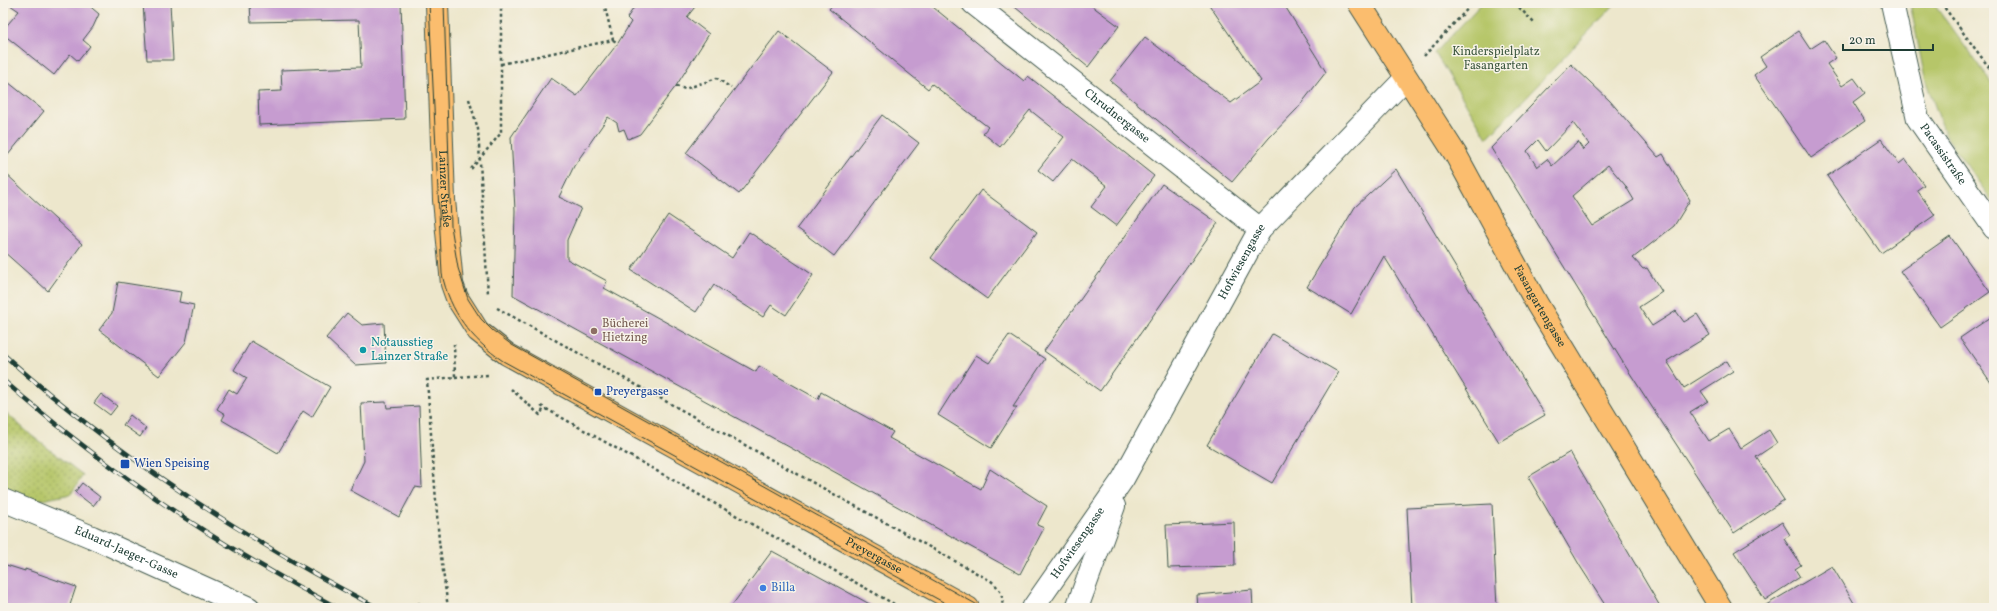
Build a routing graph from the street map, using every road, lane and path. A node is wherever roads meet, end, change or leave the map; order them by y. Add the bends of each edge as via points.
1 (437, 3) edge
2 (501, 3) edge
3 (604, 3) edge
4 (973, 3) edge
5 (1359, 3) edge
6 (1473, 3) edge
7 (1515, 3) edge
8 (1523, 3) edge
9 (1892, 3) edge
10 (1941, 3) edge
11 (1519, 6) junction
12 (1534, 23) dead end
13 (613, 40) junction
14 (618, 43) dead end
15 (501, 64) junction
16 (1994, 74) edge
17 (1406, 78) junction
18 (676, 86) dead end
19 (731, 88) dead end
20 (468, 98) dead end
21 (481, 157) junction
22 (470, 169) dead end
23 (1994, 228) edge
24 (1260, 229) junction
25 (490, 300) dead end
26 (494, 304) dead end
27 (454, 338) dead end
28 (507, 354) joint
29 (495, 374) dead end
30 (455, 377) junction
31 (1123, 479) junction
32 (3, 500) edge
33 (418, 604) dead end
34 (249, 608) edge
35 (424, 608) edge
36 (448, 608) edge
37 (968, 608) edge
38 (1001, 608) edge
39 (1033, 608) edge
40 (1077, 608) edge
41 (1721, 608) edge

1 - 28 main road, Lainzer Straße via 444,200 452,284 457,298 478,331
2 - 15 path
3 - 13 path
4 - 24 street, Chrudnergasse
5 - 17 main road, Fasangartengasse
6 - 17 path
7 - 11 path
8 - 11 path
9 - 23 street, Pacassistraße via 1918,119
10 - 16 path
11 - 12 path
13 - 14 path
13 - 15 path
15 - 21 path via 501,133
17 - 24 street, Hofwiesengasse
17 - 41 main road, Fasangartengasse via 1456,155 1537,304
18 - 19 path via 685,89 717,78
20 - 21 path via 478,129
21 - 22 path
21 - 25 path via 487,290
24 - 31 street, Hofwiesengasse
26 - 38 path via 532,328 991,581 1003,597
27 - 30 path
28 - 37 main road, Preyergasse
29 - 30 path
30 - 36 path via 427,380 439,541
31 - 39 street, Hofwiesengasse
31 - 40 street, Hofwiesengasse
32 - 34 street, Eduard-Jaeger-Gasse
33 - 35 path

